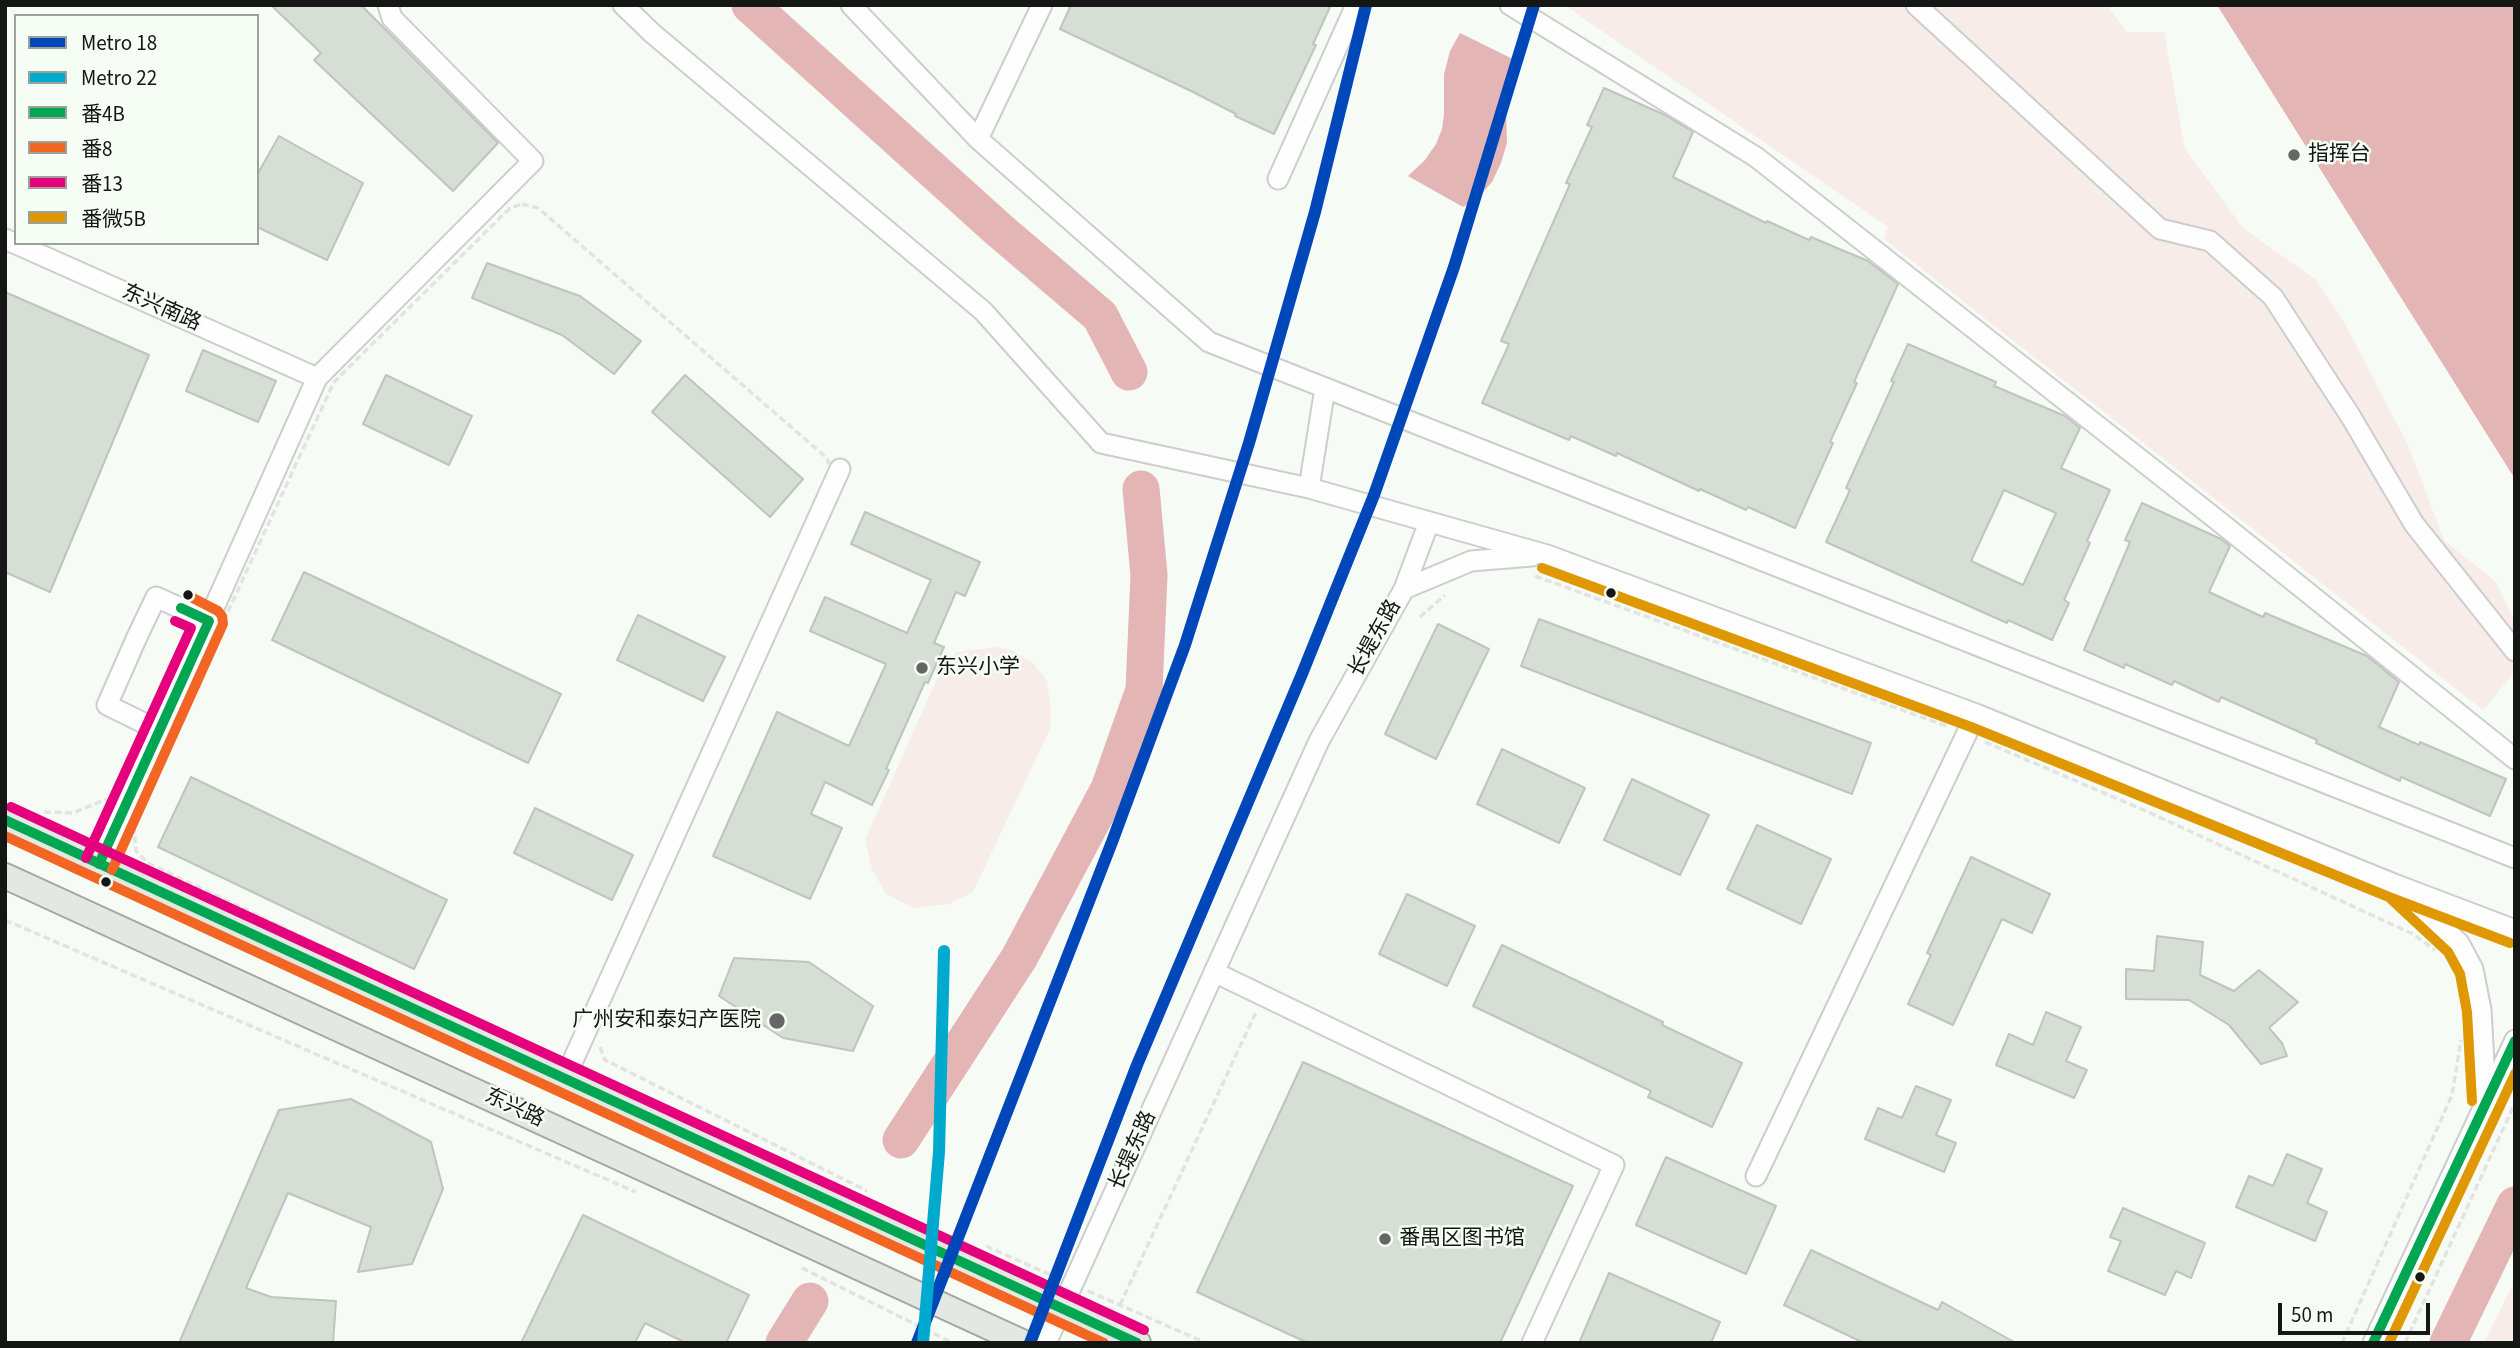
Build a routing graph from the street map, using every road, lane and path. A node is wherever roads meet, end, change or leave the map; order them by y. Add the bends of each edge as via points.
1 (388, 5) edge
2 (623, 5) edge
3 (851, 5) edge
4 (1042, 5) edge
5 (1356, 5) edge
6 (1510, 5) edge
7 (1916, 5) edge
8 (978, 139) junction
9 (1278, 179) dead end
10 (18, 245) edge
11 (317, 378) junction
12 (1325, 388) junction
13 (834, 463) junction
14 (1309, 488) junction
15 (1429, 522) junction
16 (1547, 555) junction
17 (1524, 572) dead end
18 (1404, 589) junction
19 (1447, 592) dead end
20 (1420, 617) dead end
21 (209, 621) junction
22 (2515, 651) edge
23 (1976, 714) junction
24 (160, 731) junction
25 (1967, 734) junction
26 (2515, 759) edge
27 (111, 797) dead end
28 (39, 812) dead end
29 (5, 820) edge
30 (2515, 858) edge
31 (99, 863) junction
32 (5, 876) edge
33 (2394, 884) junction
34 (5, 920) edge
35 (2515, 930) edge
36 (2438, 952) dead end
37 (1214, 972) junction
38 (1263, 996) junction
39 (2462, 1031) dead end
40 (2515, 1040) edge
41 (599, 1045) dead end
42 (565, 1077) junction
43 (2486, 1100) junction
44 (2515, 1103) edge
45 (1756, 1176) dead end
46 (636, 1192) dead end
47 (870, 1193) dead end
48 (978, 1242) dead end
49 (795, 1264) dead end
50 (1073, 1285) junction
51 (1120, 1306) junction
52 (1063, 1309) junction
53 (953, 1343) edge
54 (1024, 1343) edge
55 (1046, 1343) edge
56 (1138, 1343) edge
57 (1206, 1343) edge
58 (1532, 1343) edge
59 (2342, 1343) edge
60 (2373, 1343) edge
61 (2405, 1343) edge

1 - 11 street via 392,18 533,161
2 - 14 street via 983,311 1101,443
3 - 8 street
4 - 8 street
5 - 9 street
6 - 26 street via 1756,157
7 - 22 street via 2160,229 2210,241 2273,297 2414,524
8 - 12 street via 1209,342
10 - 11 street, 东兴南路
11 - 21 street
12 - 14 street
12 - 30 street
13 - 13 path via 538,208 513,205 334,382 138,806 136,851 148,863 549,1055 569,1056
13 - 42 street
14 - 15 street
15 - 16 street
15 - 18 street
16 - 18 street, 长堤东路 via 1471,561
16 - 23 street, 长堤东路
17 - 25 path
18 - 37 street, 长堤东路 via 1319,741
19 - 20 path
21 - 24 street
21 - 24 street via 156,597 107,705
23 - 25 street
23 - 33 street, 长堤东路
24 - 31 street
25 - 36 path via 2413,934
25 - 45 street
27 - 28 path via 73,813
29 - 31 main road
31 - 42 main road
32 - 54 main road, 东兴路
33 - 35 street, 长堤东路
33 - 43 street via 2453,936 2473,969 2481,1010
34 - 46 path
37 - 38 street
37 - 50 street, 长堤东路
38 - 51 path
38 - 58 street via 1615,1165
39 - 59 path via 2452,1095
40 - 43 street
41 - 47 path via 605,1060
42 - 52 main road
43 - 60 street
44 - 61 path
48 - 50 path
49 - 53 path
50 - 51 path
50 - 52 street, 长堤东路
51 - 57 path
52 - 55 street, 长堤东路
52 - 56 main road

